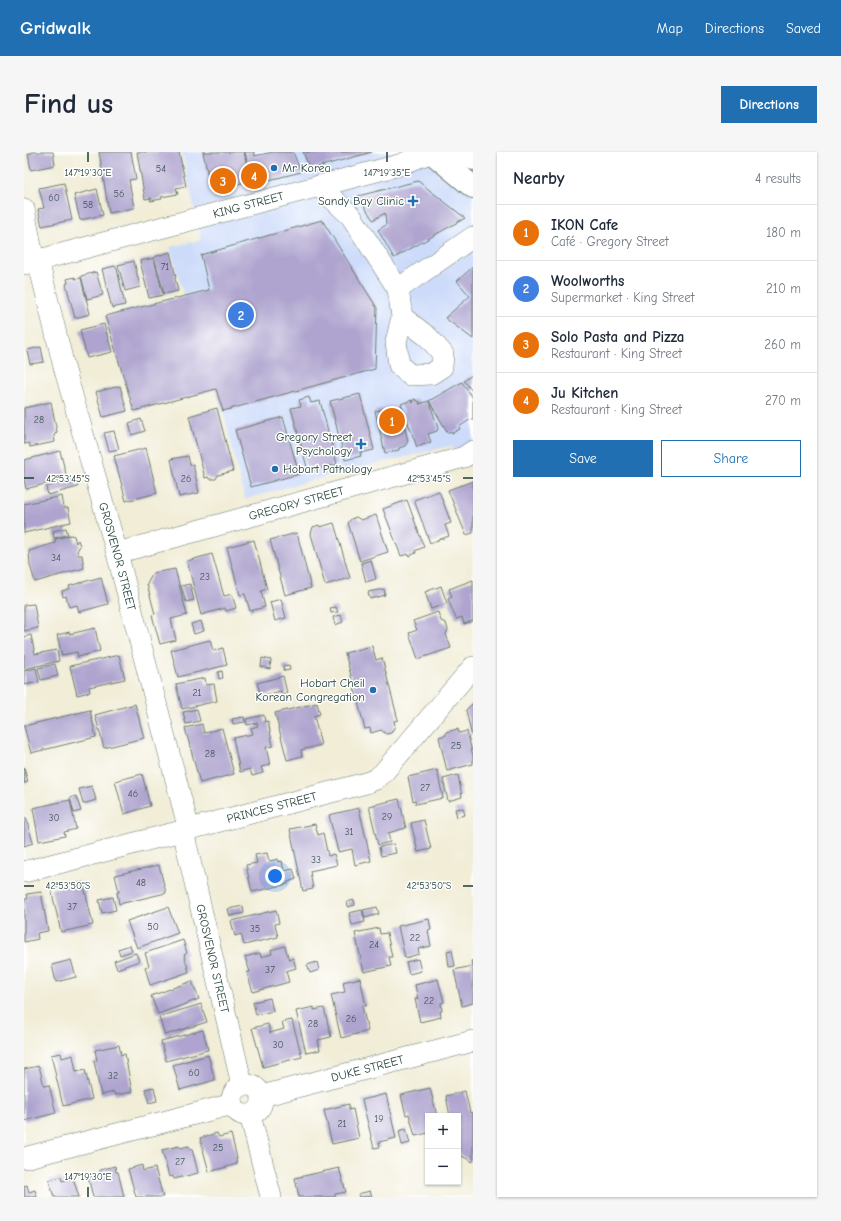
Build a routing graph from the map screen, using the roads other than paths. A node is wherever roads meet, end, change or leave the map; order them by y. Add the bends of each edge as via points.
1 (432, 152) edge
2 (470, 154) edge
3 (319, 186) junction
4 (473, 187) edge
5 (24, 209) edge
6 (473, 237) edge
7 (32, 262) edge
8 (398, 289) junction
9 (402, 317) dead end
10 (473, 451) edge
11 (117, 553) junction
12 (473, 667) edge
13 (186, 830) junction
14 (24, 872) edge
15 (473, 1041) edge
16 (242, 1085) junction
17 (262, 1096) junction
18 (241, 1109) junction
19 (24, 1158) edge
20 (270, 1197) edge

1 - 2 street, KING STREET
1 - 3 street, KING STREET via 399,165
1 - 4 main road
3 - 7 street, KING STREET
3 - 8 street via 351,216
5 - 7 street, GROSVENOR STREET
6 - 8 street
7 - 11 street, GROSVENOR STREET
8 - 9 street
10 - 11 street, GREGORY STREET via 464,457
11 - 13 street, GROSVENOR STREET
12 - 13 street, PRINCES STREET via 376,779
13 - 14 street, PRINCES STREET
13 - 16 street, GROSVENOR STREET
15 - 17 street, DUKE STREET
16 - 17 street via 257,1087
16 - 18 street via 235,1091 232,1099
17 - 18 street via 258,1110
18 - 19 street
18 - 20 street

